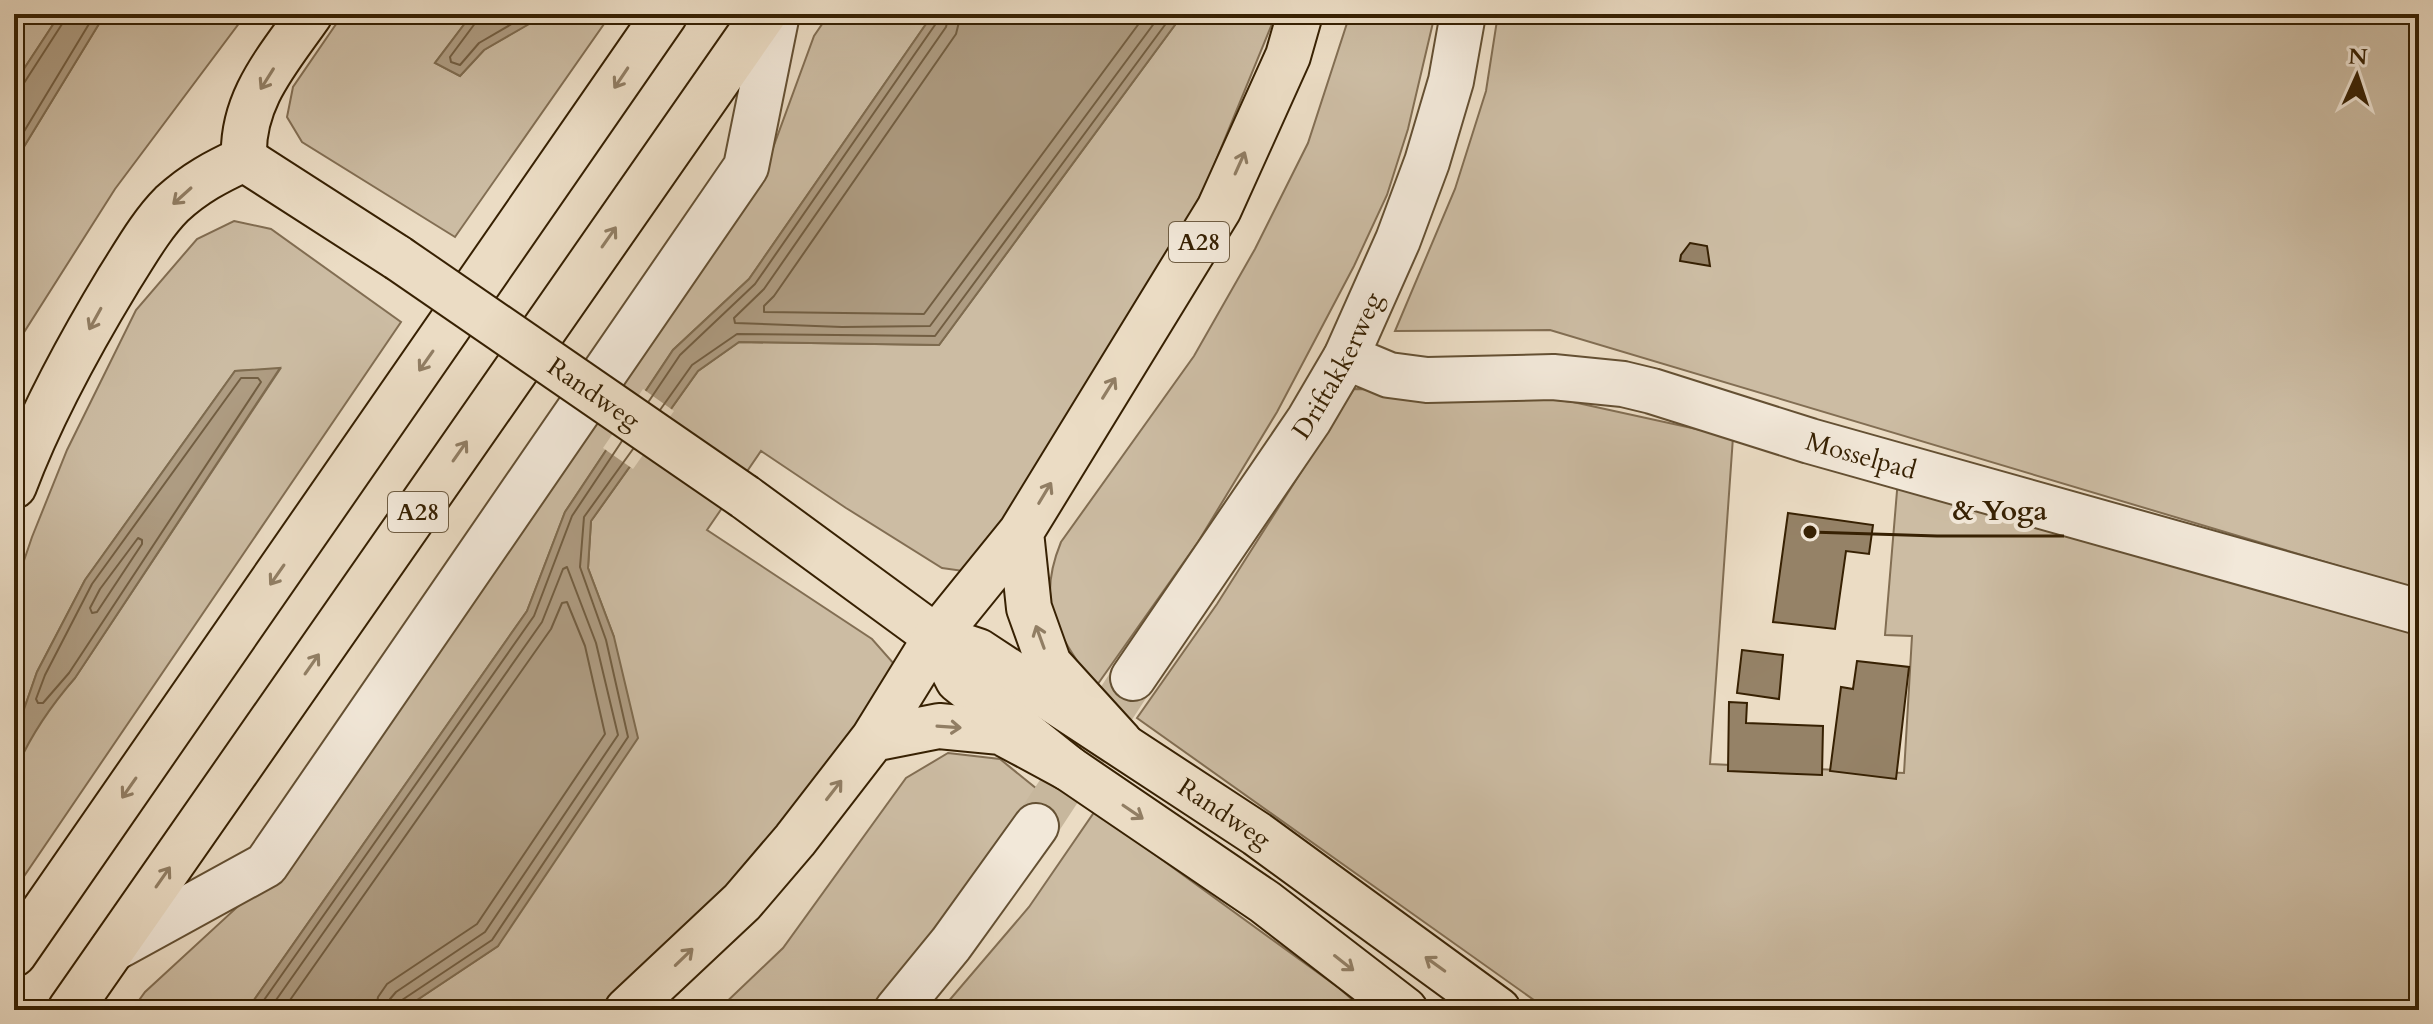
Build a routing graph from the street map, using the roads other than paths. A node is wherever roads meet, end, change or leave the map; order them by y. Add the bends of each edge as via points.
1 (310, 14) edge
2 (665, 14) edge
3 (764, 14) edge
4 (777, 14) edge
5 (1300, 14) edge
6 (1463, 14) edge
7 (244, 159) junction
8 (1346, 357) junction
9 (14, 486) edge
10 (1021, 532) junction
11 (2419, 612) edge
12 (936, 637) junction
13 (1133, 678) tunnel mouth
14 (873, 739) junction
15 (1120, 742) junction
16 (1068, 768) junction
17 (1036, 826) tunnel mouth
18 (113, 949) junction
19 (14, 954) edge
20 (70, 1010) edge
21 (627, 1010) edge
22 (897, 1010) edge
23 (1405, 1010) edge
24 (1498, 1010) edge

1 -> 7 main road via 251,104
2 -> 19 main road
18 -> 3 main road, A28
4 - 18 street via 746,167 266,865
10 -> 5 main road, A28 via 1219,209 1288,56
6 - 8 street, Driftakkerweg via 1451,81 1427,162
7 -> 9 main road via 199,181 169,207 136,253 33,434
7 - 12 main road, Randweg, bridge via 398,258 745,497
8 - 11 street, Mosselpad via 1389,375 1427,380 1580,378 1672,396 1810,441
8 - 13 street, Driftakkerweg via 1322,401
10 - 12 main road, A28
15 -> 10 main road via 1049,664 1029,608
12 - 14 main road, A28
12 - 15 main road, Randweg via 978,651
12 - 16 main road, Randweg via 958,680
14 -> 16 main road via 939,726 1001,732
21 -> 14 main road, A28 via 742,902
24 -> 15 main road, Randweg via 1257,834
16 -> 23 main road, Randweg via 1265,902
17 - 22 street
18 - 20 main road, A28

